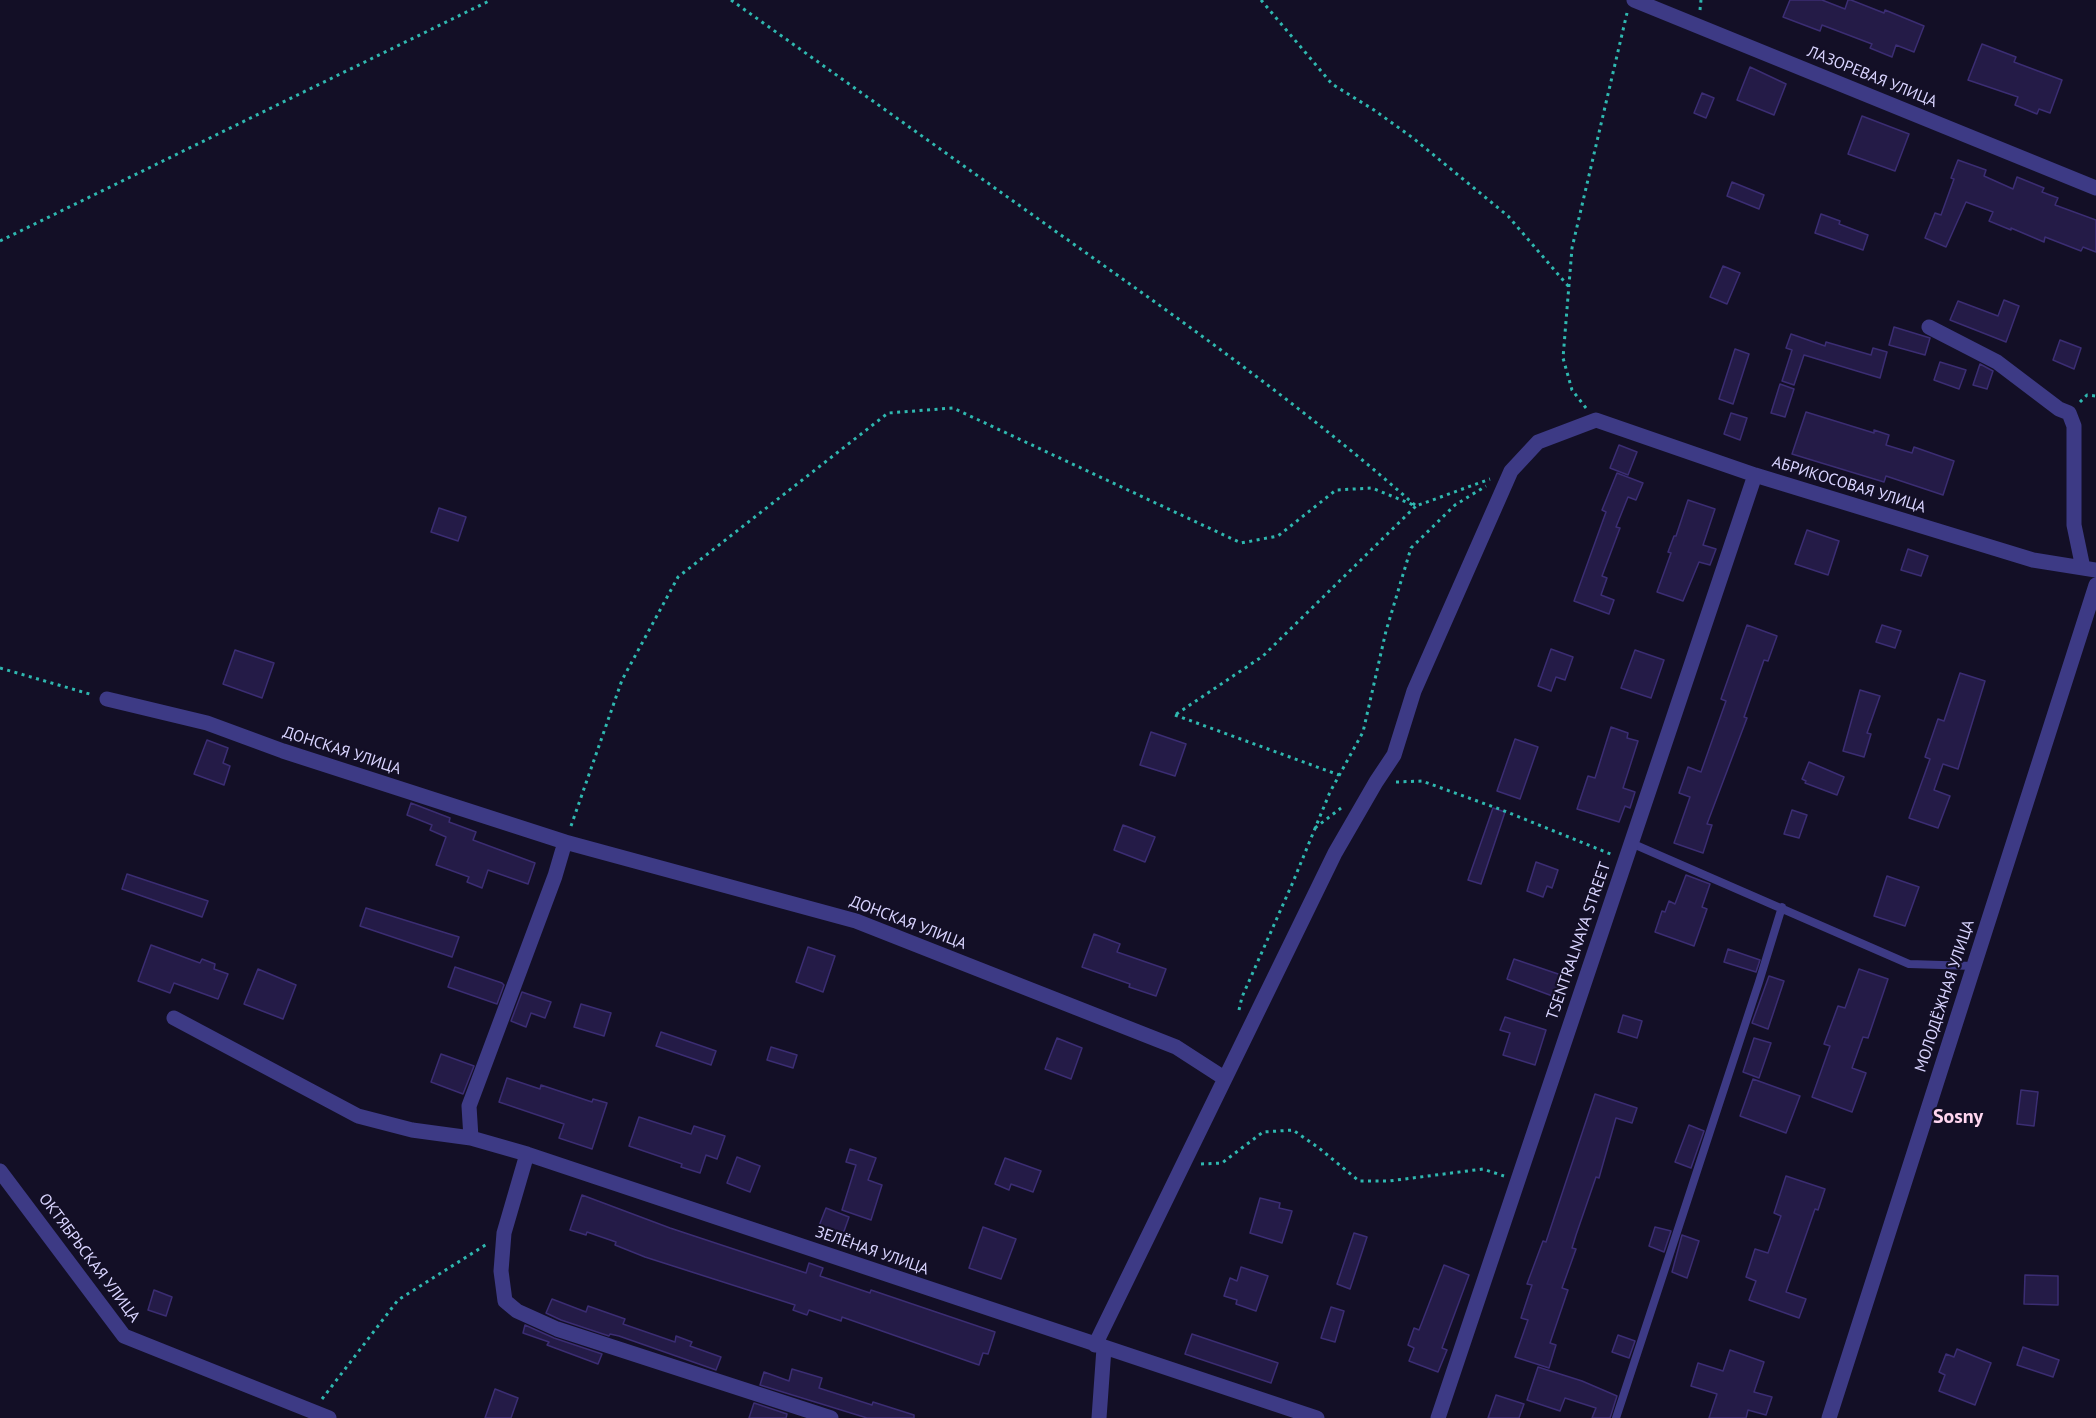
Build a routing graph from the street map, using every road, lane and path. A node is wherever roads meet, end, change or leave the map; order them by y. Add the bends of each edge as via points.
1 (490, 0) edge
2 (731, 0) edge
3 (1262, 0) edge
4 (1630, 6) edge
5 (2096, 188) edge
6 (0, 241) edge
7 (1569, 288) junction
8 (1929, 327) dead end
9 (1596, 420) junction
10 (1511, 471) junction
11 (1755, 475) junction
12 (1416, 506) junction
13 (2090, 569) edge
14 (2096, 585) edge
15 (0, 668) edge
16 (107, 699) joint
17 (1339, 775) junction
18 (1376, 782) junction
19 (1341, 808) dead end
20 (1315, 828) junction
21 (565, 842) junction
22 (1631, 843) junction
23 (1625, 860) junction
24 (1782, 908) junction
25 (1974, 966) junction
26 (174, 1017) dead end
27 (1237, 1020) dead end
28 (1224, 1078) junction
29 (471, 1138) junction
30 (527, 1154) junction
31 (1185, 1165) junction
32 (0, 1171) edge
33 (1517, 1180) junction
34 (504, 1233) junction
35 (1100, 1346) junction
36 (312, 1412) junction
37 (329, 1418) edge
38 (831, 1418) edge
39 (1099, 1418) edge
40 (1317, 1418) edge
41 (1437, 1418) edge
42 (1616, 1418) edge
43 (1830, 1418) edge

1 - 6 path
2 - 12 path via 1297,406
3 - 7 path via 1332,84 1413,138 1508,216
4 - 5 street, ЛАЗОРЕВАЯ УЛИЦА
4 - 7 path via 1572,248
7 - 9 path via 1563,358 1572,390
8 - 13 street via 1997,362 2069,413 2074,426 2074,525
9 - 10 street via 1538,442
9 - 11 street, АБРИКОСОВАЯ УЛИЦА
10 - 12 path
10 - 17 path via 1455,506 1412,548 1386,631 1363,732
10 - 18 street via 1414,691 1394,755
11 - 13 street, АБРИКОСОВАЯ УЛИЦА via 2033,560
11 - 22 street, TSENTRALNAYA STREET
12 - 17 path via 1263,656 1175,715
12 - 21 path via 1372,488 1336,490 1278,536 1241,543 953,408 888,413 678,577 622,680
14 - 25 street, МОЛОДЁЖНАЯ УЛИЦА
15 - 16 path
16 - 21 street, ДОНСКАЯ УЛИЦА via 207,723
17 - 20 path
18 - 23 path via 1422,781
18 - 28 street via 1335,853
19 - 20 path
20 - 27 path via 1242,997
21 - 28 street, ДОНСКАЯ УЛИЦА via 856,921 1176,1047
21 - 29 street via 469,1106
22 - 23 street, TSENTRALNAYA STREET
22 - 24 lane
23 - 33 street, TSENTRALNAYA STREET
24 - 25 lane via 1909,964
24 - 42 lane
25 - 43 street, МОЛОДЁЖНАЯ УЛИЦА
26 - 29 street, ЗЕЛЁНАЯ УЛИЦА via 358,1116 412,1130
28 - 31 street
29 - 30 street, ЗЕЛЁНАЯ УЛИЦА
30 - 34 street
30 - 35 street, ЗЕЛЁНАЯ УЛИЦА
31 - 33 path via 1222,1163 1263,1131 1293,1130 1359,1181 1483,1169
31 - 35 street
32 - 36 street, ОКТЯБРЬСКАЯ УЛИЦА via 124,1336
33 - 41 street, TSENTRALNAYA STREET
34 - 36 path via 398,1300
34 - 38 street via 501,1272 505,1301 517,1311 557,1329
35 - 39 street
35 - 40 street, ЗЕЛЁНАЯ УЛИЦА
36 - 37 street, ОКТЯБРЬСКАЯ УЛИЦА

